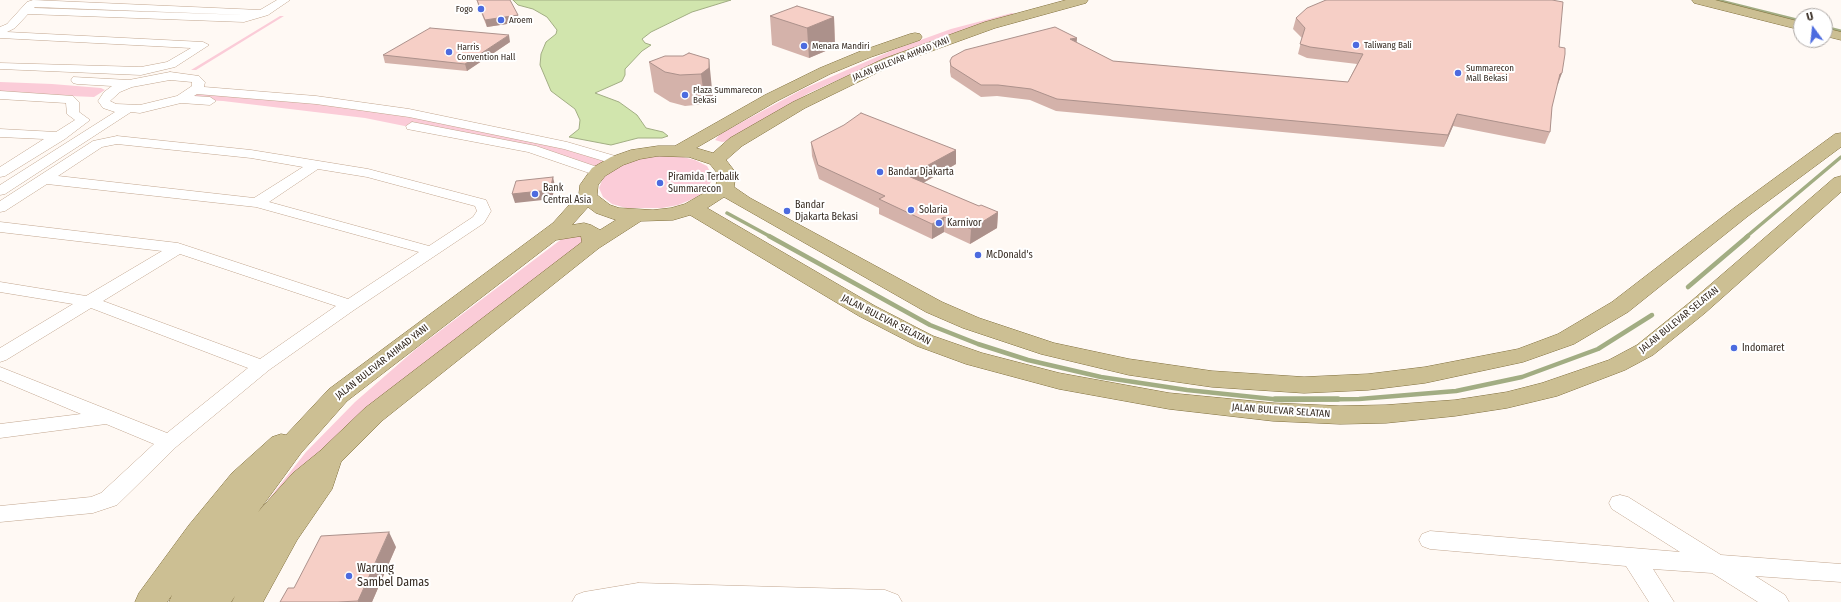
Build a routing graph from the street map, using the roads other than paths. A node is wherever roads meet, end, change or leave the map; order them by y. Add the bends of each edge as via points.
1 (285, 0) edge
2 (1034, 0) edge
3 (1080, 0) edge
4 (1699, 0) edge
5 (1737, 0) edge
6 (31, 5) edge
7 (979, 14) dead end
8 (1793, 14) edge
9 (1793, 24) edge
10 (0, 31) edge
11 (928, 32) dead end
12 (0, 35) edge
13 (0, 66) edge
14 (0, 77) edge
15 (129, 84) junction
16 (195, 90) junction
17 (0, 95) edge
18 (181, 99) junction
19 (126, 110) junction
20 (710, 132) junction
21 (0, 133) edge
22 (60, 136) junction
23 (1841, 138) edge
24 (736, 142) junction
25 (679, 150) junction
26 (716, 160) junction
27 (617, 161) junction
28 (316, 164) junction
29 (598, 172) junction
30 (0, 173) edge
31 (46, 179) junction
32 (1841, 182) edge
33 (724, 189) junction
34 (0, 191) edge
35 (588, 196) junction
36 (743, 202) junction
37 (257, 203) junction
38 (0, 208) edge
39 (700, 214) junction
40 (634, 217) junction
41 (0, 227) edge
42 (549, 235) junction
43 (592, 244) junction
44 (178, 248) junction
45 (431, 252) junction
46 (0, 287) edge
47 (90, 302) junction
48 (350, 305) junction
49 (0, 356) edge
50 (262, 366) junction
51 (0, 373) edge
52 (338, 395) junction
53 (107, 417) junction
54 (0, 431) edge
55 (169, 442) junction
56 (329, 458) junction
57 (1620, 503) dead end
58 (0, 514) edge
59 (1430, 540) dead end
60 (1633, 558) junction
61 (1718, 564) junction
62 (1841, 573) edge
63 (150, 602) edge
64 (184, 602) edge
65 (214, 602) edge
66 (247, 602) edge
67 (584, 602) edge
68 (890, 602) edge
69 (1662, 602) edge
70 (1778, 602) edge

1 - 6 street via 264,12
2 - 7 main road
3 - 24 main road, JALAN BULEVAR AHMAD YANI via 996,23 888,62 799,105
4 - 9 main road
5 - 8 main road
6 - 10 street via 11,26
11 - 20 main road, JALAN BULEVAR AHMAD YANI via 825,71
12 - 13 street via 203,45 171,65 141,71
14 - 15 street
15 - 16 street via 156,77 188,76 199,82
15 - 19 street via 112,92 104,101 110,107
16 - 18 street
16 - 27 street via 316,100 401,112 567,146
17 - 22 street via 72,100 73,114 84,120
18 - 19 street via 154,107
18 - 29 street via 236,102 386,121 531,149
19 - 34 street
20 - 24 main road via 708,140 711,144
20 - 25 main road, JALAN BULEVAR AHMAD YANI
21 - 22 street
22 - 30 street
23 - 36 main road via 1620,307 1566,339 1516,356 1425,375 1368,382 1304,385 1212,379 1129,367 1049,349 971,323 934,307
24 - 26 main road, JALAN BULEVAR AHMAD YANI
25 - 26 main road
25 - 27 main road via 636,154
26 - 33 main road via 727,173
27 - 29 main road
28 - 31 street via 251,154 117,140 98,144
28 - 37 street
28 - 45 street via 368,173 481,203 484,211 479,220
29 - 35 main road via 589,185
31 - 37 street
31 - 38 street
32 - 39 main road, JALAN BULEVAR SELATAN via 1697,308 1645,350 1617,365 1548,390 1507,400 1386,414 1273,412 1169,401 1059,381 974,359 925,341 867,311
33 - 36 main road
33 - 39 main road via 703,203
35 - 40 main road via 603,210
35 - 42 main road, JALAN BULEVAR AHMAD YANI via 560,227
36 - 39 main road via 723,203 710,209 708,213
37 - 45 street
39 - 40 main road
40 - 43 main road
41 - 44 street
42 - 43 main road via 584,229 592,234
42 - 52 main road, JALAN BULEVAR AHMAD YANI
43 - 56 main road via 374,414
44 - 47 street
44 - 48 street
45 - 48 street
46 - 47 street
47 - 49 street
47 - 50 street
48 - 50 street
50 - 55 street
51 - 53 street
52 - 63 main road via 288,436 242,480 199,533
52 - 64 main road, JALAN BULEVAR AHMAD YANI via 292,446 253,498
53 - 54 street
53 - 55 street
55 - 58 street via 102,503
56 - 65 main road via 303,480 265,524
56 - 66 main road via 318,489 287,532
57 - 61 street
59 - 60 street
60 - 61 street
60 - 69 street
61 - 62 street
61 - 70 street
67 - 68 street via 638,593

